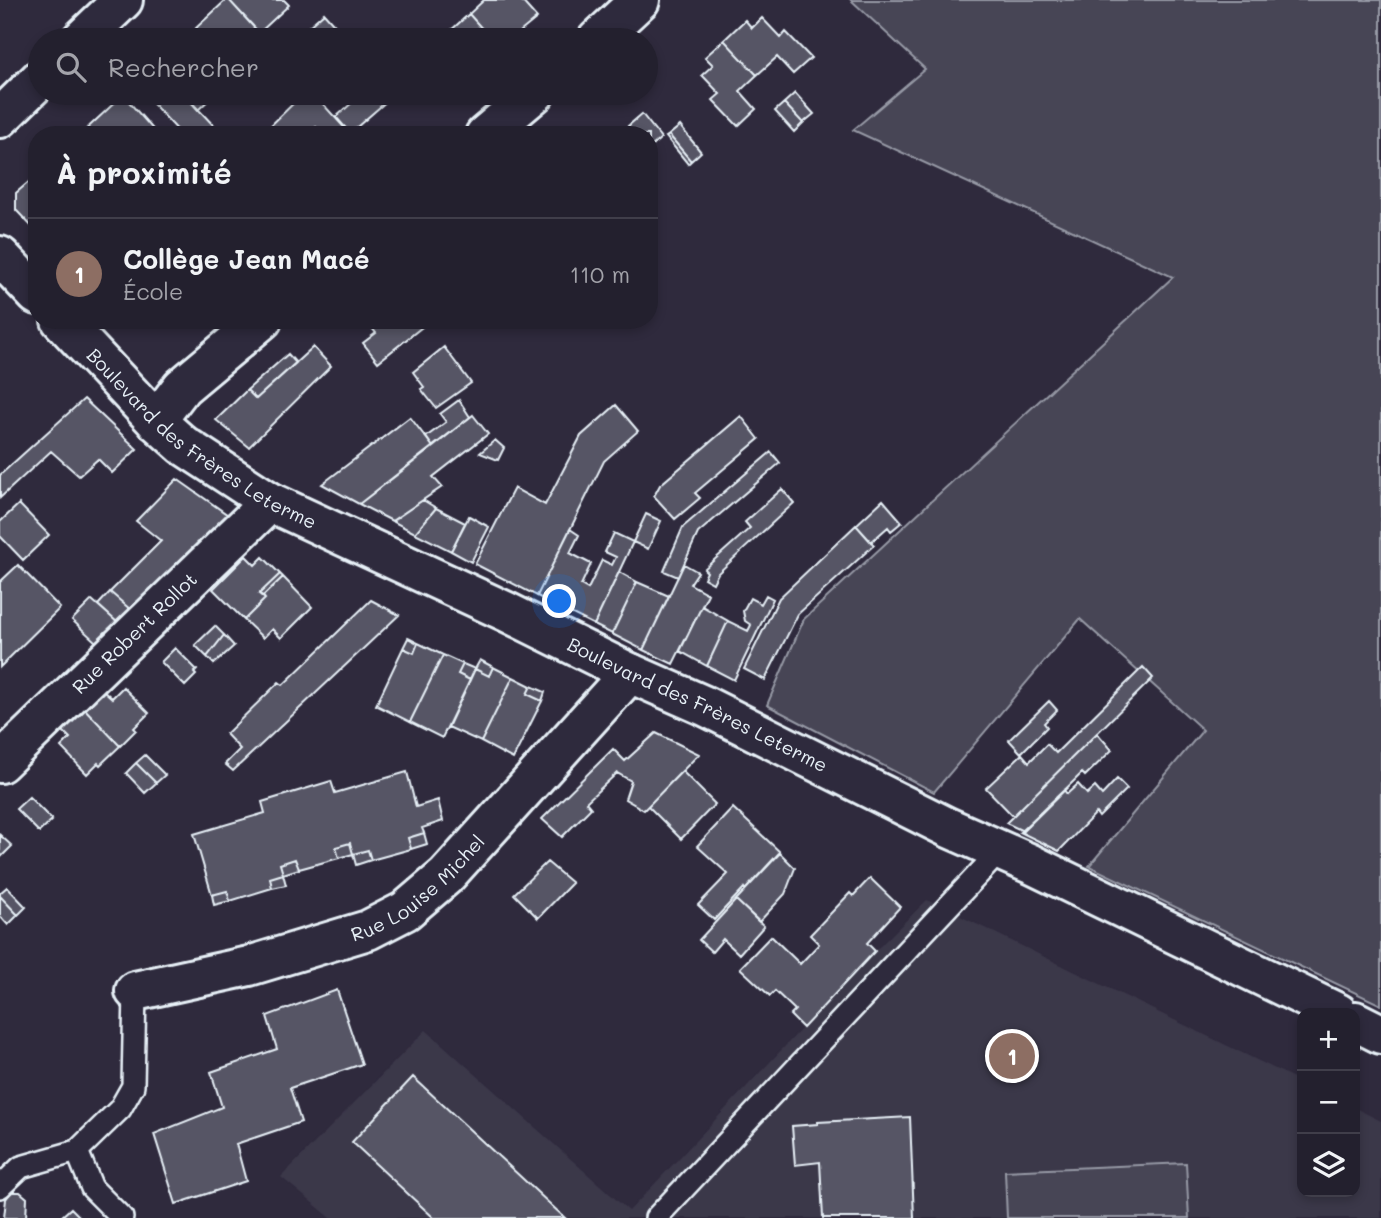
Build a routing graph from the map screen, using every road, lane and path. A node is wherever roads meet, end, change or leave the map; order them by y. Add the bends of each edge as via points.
1 (123, 0) edge
2 (640, 0) edge
3 (94, 28) edge
4 (610, 28) edge
5 (28, 91) edge
6 (521, 105) edge
7 (0, 118) edge
8 (496, 126) edge
9 (0, 256) edge
10 (28, 286) edge
11 (69, 329) edge
12 (251, 329) edge
13 (156, 421) junction
14 (270, 502) junction
15 (631, 673) junction
16 (0, 763) edge
17 (1000, 851) junction
18 (135, 991) joint
19 (1328, 1008) edge
20 (1360, 1024) edge
21 (1381, 1034) edge
22 (77, 1151) junction
23 (0, 1187) edge
24 (122, 1218) edge
25 (656, 1218) edge

1 - 3 street
2 - 4 street
5 - 7 street
6 - 8 street
9 - 10 street
11 - 13 street, Boulevard des Frères Leterme
12 - 13 street via 182,387
13 - 14 street, Boulevard des Frères Leterme via 183,445
14 - 15 street, Boulevard des Frères Leterme
14 - 16 street, Rue Robert Rollot
15 - 17 street, Boulevard des Frères Leterme
15 - 18 street, Rue Louise Michel via 446,876 405,911 368,930 262,962
17 - 19 street, Boulevard des Frères Leterme
17 - 25 lane
18 - 22 lane via 133,1087 120,1109
20 - 21 street
22 - 23 lane via 21,1167
22 - 24 lane via 92,1188

